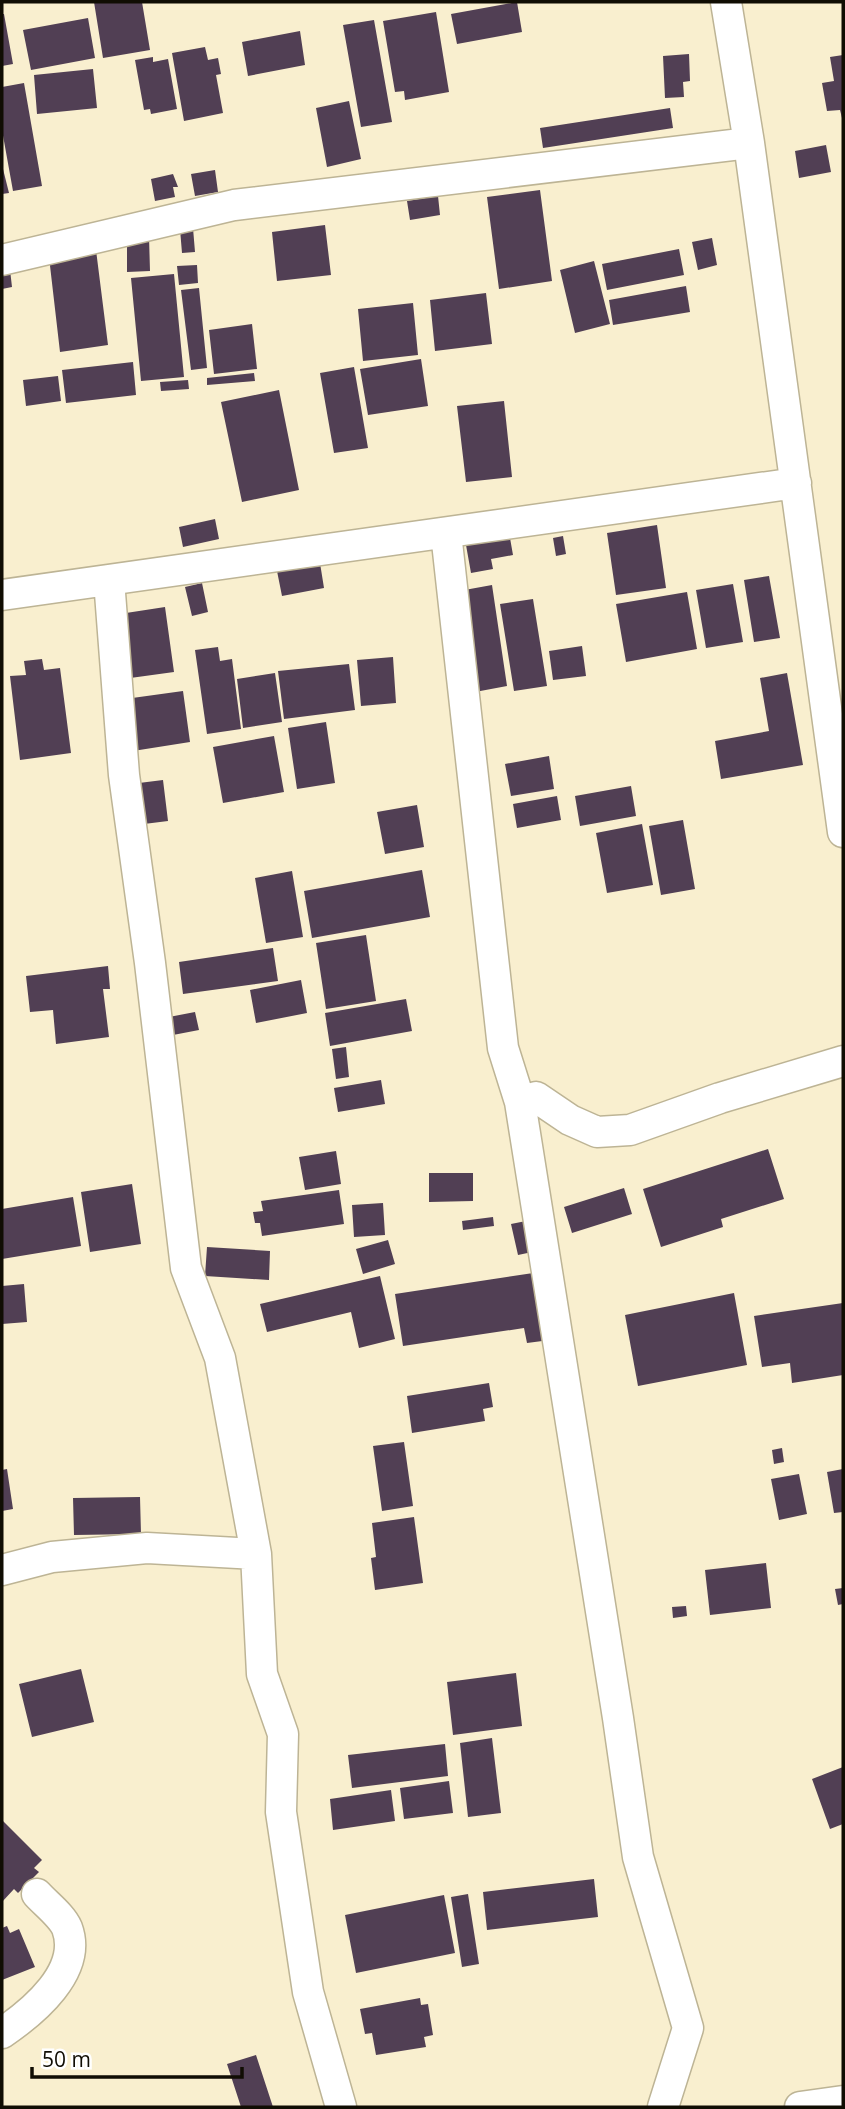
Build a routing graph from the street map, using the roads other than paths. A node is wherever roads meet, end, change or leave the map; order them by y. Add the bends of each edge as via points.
1 (727, 2) edge
2 (749, 144) junction
3 (2, 260) edge
4 (796, 483) junction
5 (446, 533) junction
6 (109, 580) junction
7 (2, 595) edge
8 (843, 832) edge
9 (843, 1061) edge
10 (520, 1102) junction
11 (256, 1554) junction
12 (2, 1570) edge
13 (37, 1894) dead end
14 (2, 2034) edge
15 (843, 2101) edge
16 (341, 2107) edge
17 (663, 2107) edge
18 (800, 2107) edge

1 - 2 street
2 - 3 street via 234,205
2 - 4 street
4 - 5 street
4 - 8 street
5 - 6 street
5 - 10 street via 503,1048
6 - 7 street
6 - 11 street via 124,775 186,1268 220,1358
9 - 10 street via 630,1130 597,1132 569,1120 536,1097
10 - 17 street via 638,1857 688,2028
11 - 12 street via 147,1548 52,1557
11 - 16 street via 262,1674 284,1734 281,1812 308,1992
13 - 14 street via 66,1925 71,1947 62,1976 24,2019
15 - 18 street

